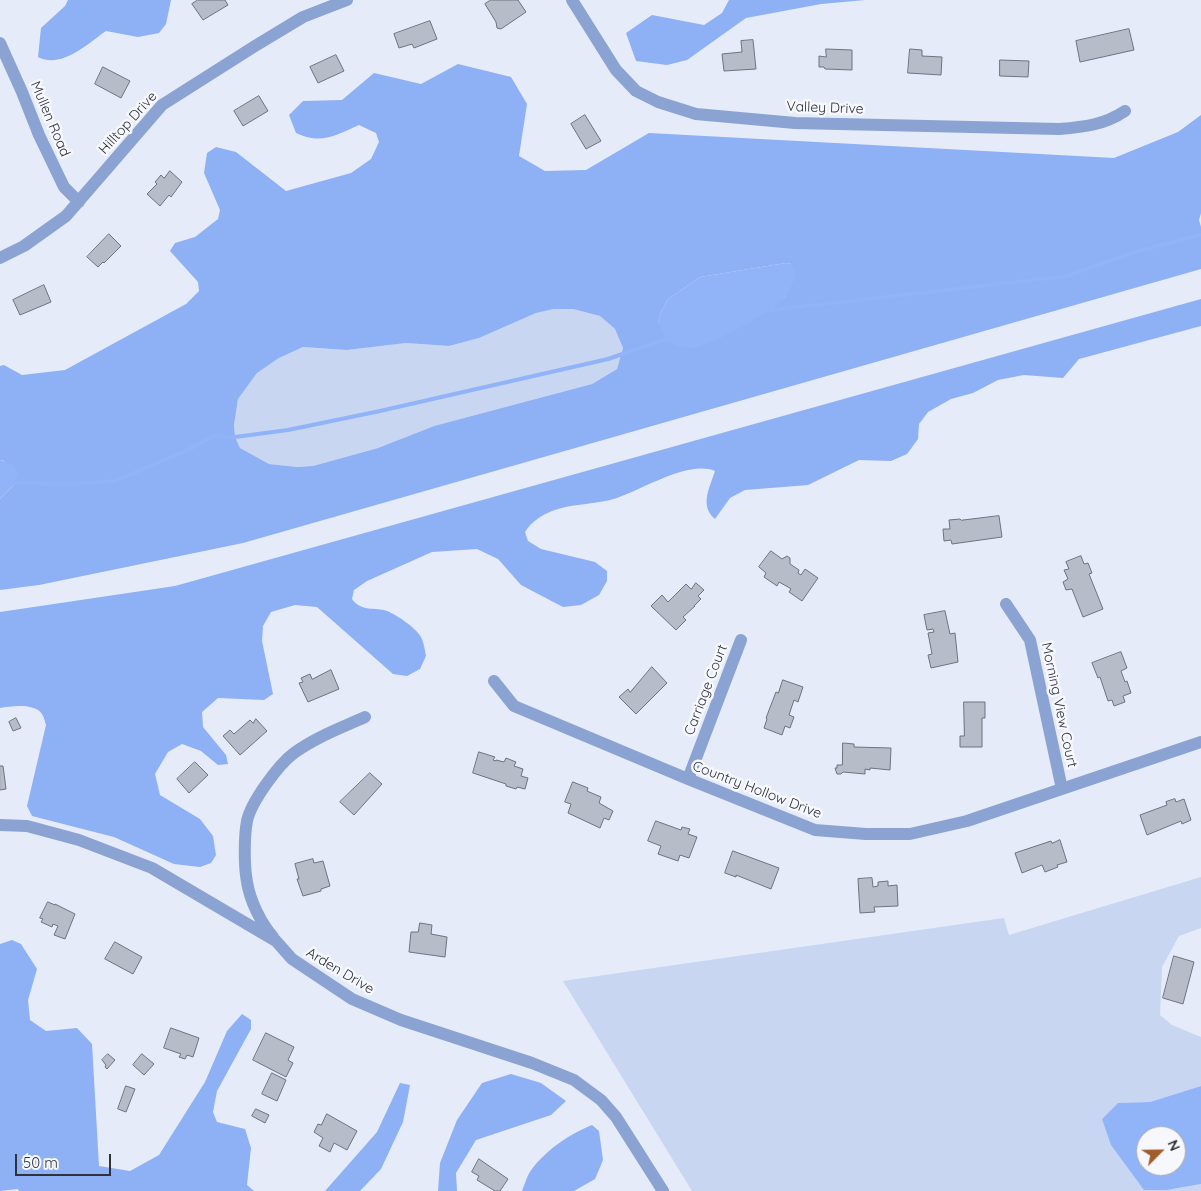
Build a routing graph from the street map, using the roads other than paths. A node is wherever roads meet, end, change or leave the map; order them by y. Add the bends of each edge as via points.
1 (347, 0) edge
2 (572, 0) edge
3 (0, 43) edge
4 (1125, 111) dead end
5 (78, 202) junction
6 (0, 258) edge
7 (1006, 604) dead end
8 (741, 640) dead end
9 (494, 682) dead end
10 (365, 717) dead end
11 (1201, 742) edge
12 (688, 779) junction
13 (1062, 789) junction
14 (0, 825) edge
15 (276, 941) junction
16 (664, 1191) edge

1 - 5 street, Hilltop Drive via 302,17 162,104
2 - 4 street, Valley Drive via 616,70 636,91 696,114 795,123 1060,129 1095,125
3 - 5 street, Mullen Road via 64,187
5 - 6 street, Hilltop Drive via 66,216 24,246
7 - 13 street, Morning View Court via 1030,640
8 - 12 street, Carriage Court
9 - 12 street, Country Hollow Drive via 514,706
10 - 15 street via 322,736 293,754 264,787 247,820 247,882 254,905
11 - 13 street, Country Hollow Drive
12 - 13 street, Country Hollow Drive via 815,830 866,834 910,834 958,824
14 - 15 street, Arden Drive via 28,826 79,840 152,868
15 - 16 street, Arden Drive via 292,959 352,999 401,1020 574,1080 601,1100 616,1117

